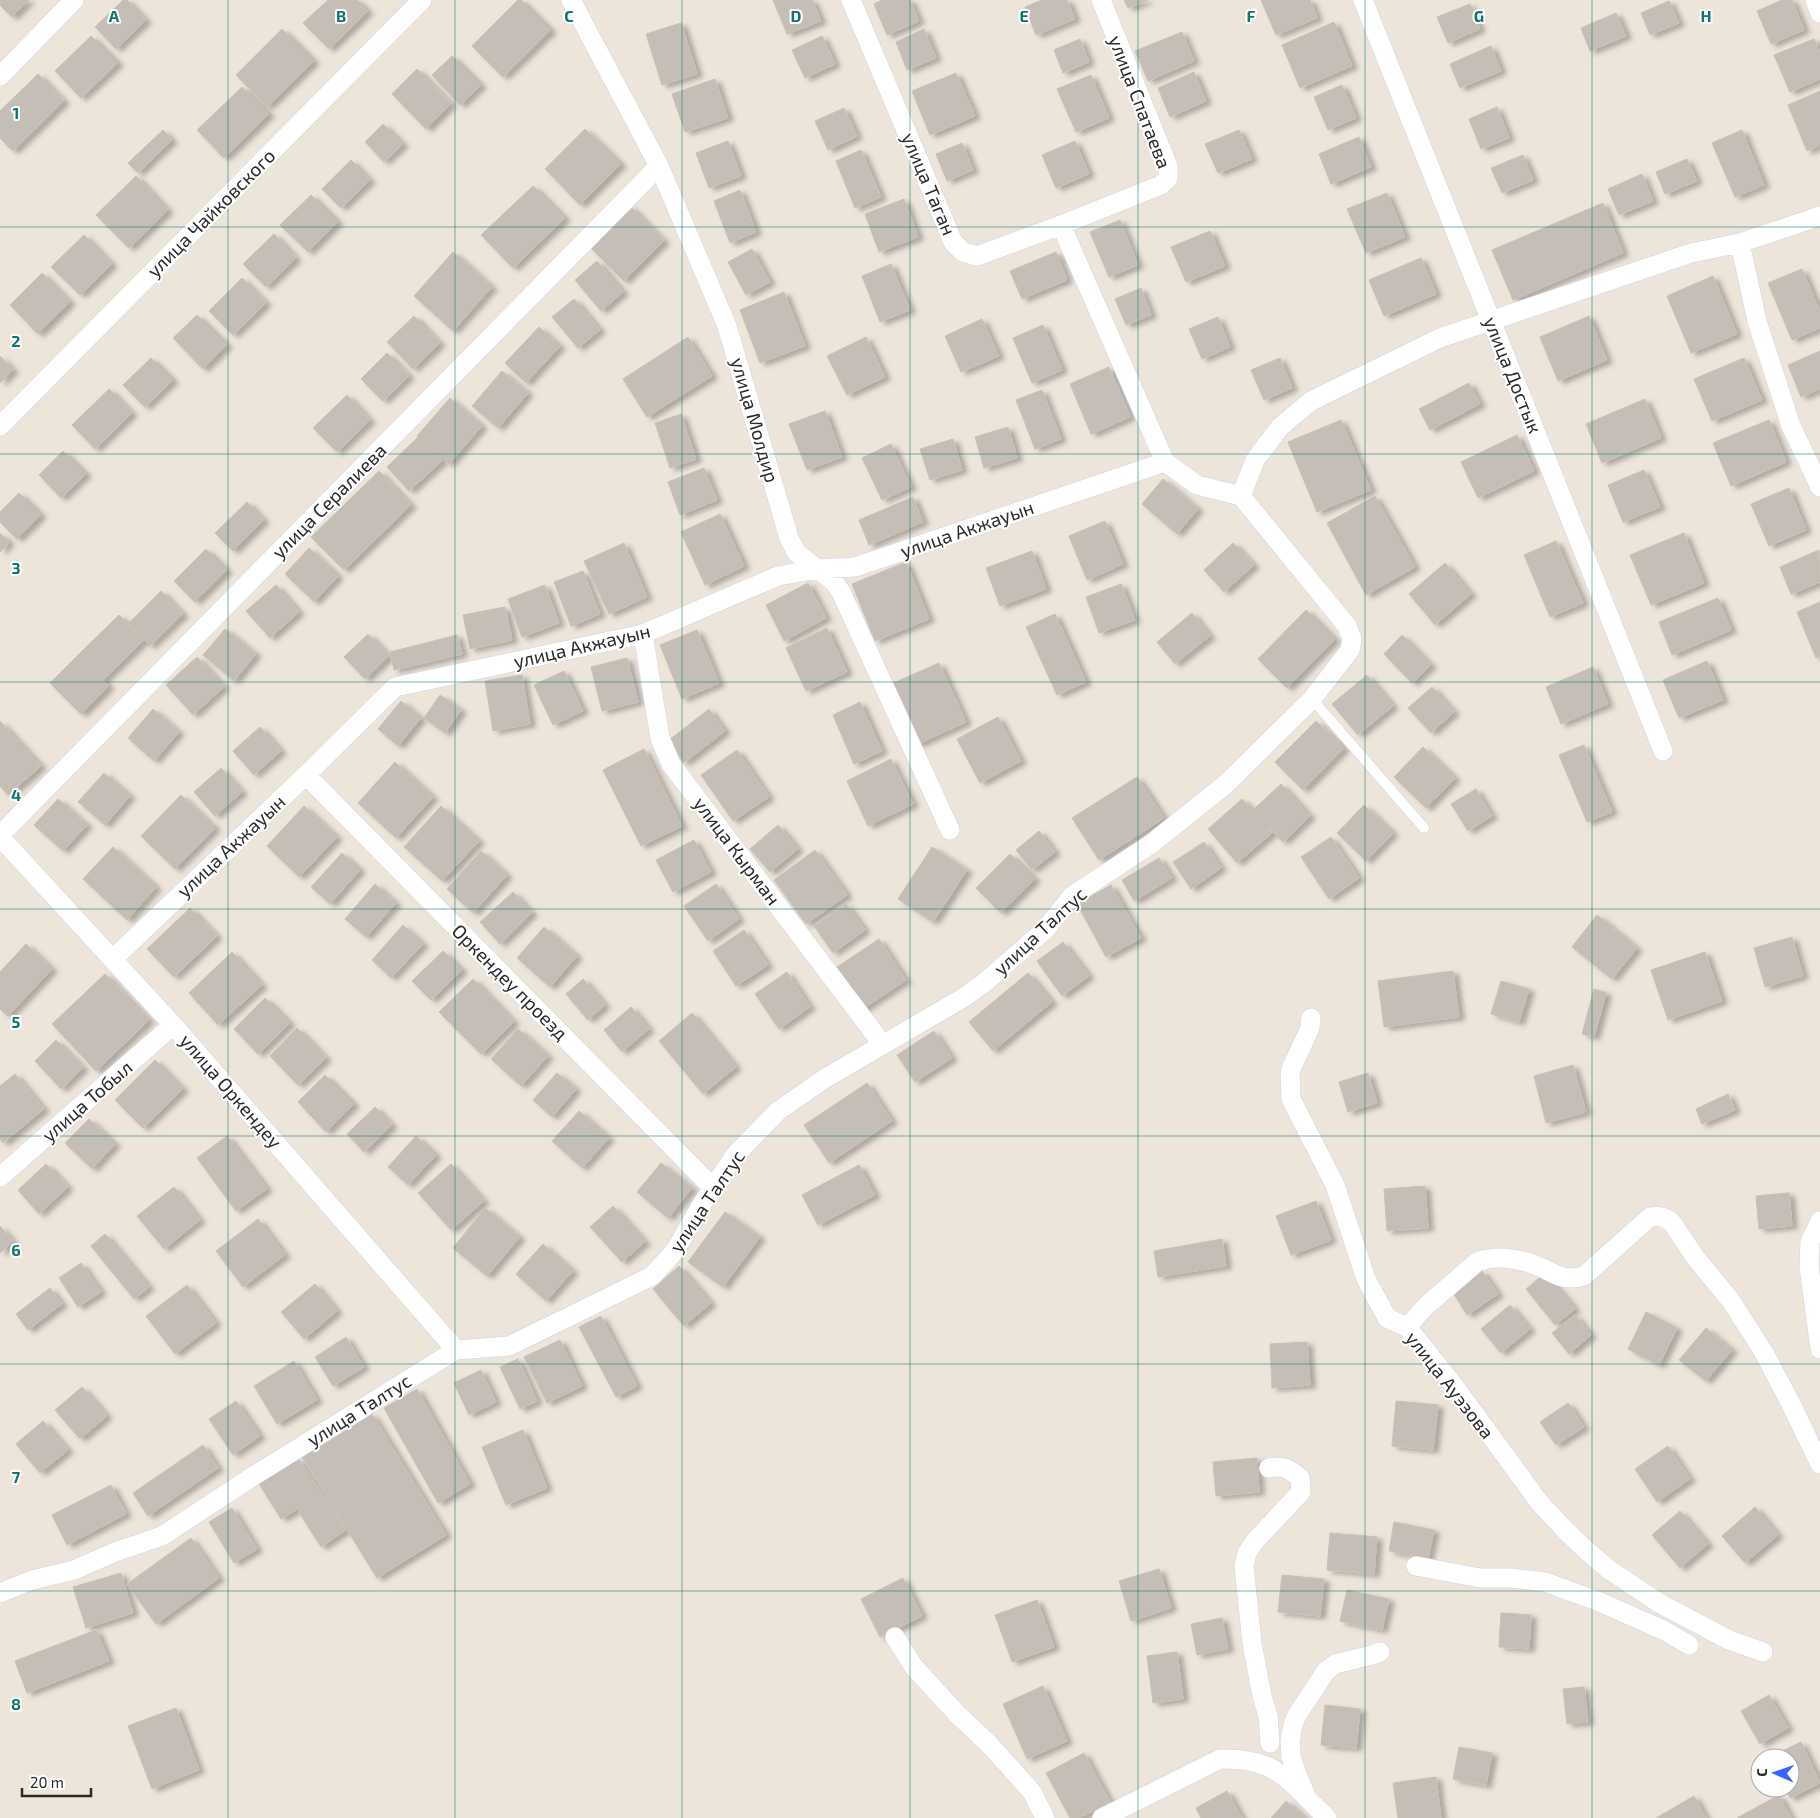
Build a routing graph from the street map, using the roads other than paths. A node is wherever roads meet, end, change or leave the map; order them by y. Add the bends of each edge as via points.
1 (74, 0) edge
2 (422, 0) edge
3 (571, 0) edge
4 (851, 0) edge
5 (1101, 0) edge
6 (1363, 0) edge
7 (1815, 0) edge
8 (1820, 14) edge
9 (0, 76) edge
10 (659, 166) junction
11 (1820, 216) edge
12 (1061, 225) junction
13 (1740, 243) junction
14 (1491, 321) junction
15 (0, 426) edge
16 (1165, 462) junction
17 (1820, 487) edge
18 (1241, 496) junction
19 (818, 569) junction
20 (643, 634) junction
21 (1312, 699) junction
22 (1663, 751) dead end
23 (306, 775) junction
24 (1424, 828) dead end
25 (950, 830) dead end
26 (0, 836) edge
27 (113, 959) junction
28 (1311, 1018) dead end
29 (173, 1025) junction
30 (883, 1045) junction
31 (0, 1177) edge
32 (713, 1188) junction
33 (1820, 1221) edge
34 (1407, 1328) junction
35 (1820, 1349) edge
36 (456, 1350) junction
37 (1820, 1464) edge
38 (1269, 1468) dead end
39 (1416, 1566) dead end
40 (0, 1593) edge
41 (895, 1637) dead end
42 (1690, 1645) dead end
43 (1380, 1652) dead end
44 (1763, 1652) dead end
45 (1270, 1743) dead end
46 (1307, 1798) junction
47 (1044, 1818) edge
48 (1102, 1818) edge
49 (1327, 1818) edge

1 - 9 street
2 - 15 street, улица Чайковского
3 - 10 street, улица Молдир
4 - 12 street, улица Таган via 953,242 963,252 977,256
5 - 12 street, улица Спатаева via 1168,166 1168,178 1161,185
6 - 14 street, улица Достык
7 - 8 street
10 - 19 street, улица Молдир via 727,326 789,538 797,553
10 - 26 street, улица Сералиева
11 - 13 street
12 - 16 street
13 - 14 street via 1691,253
13 - 17 street via 1757,321 1791,426
14 - 18 street via 1440,338 1310,401 1280,427 1255,460
14 - 22 street, улица Достык
16 - 18 street via 1197,485
16 - 19 street, улица Акжауын via 855,567
18 - 21 street, улица Талтус via 1347,626 1352,639 1350,650
19 - 20 street, улица Акжауын via 778,576
19 - 25 street, улица Молдир via 841,592
20 - 23 street, улица Акжауын via 395,687
20 - 30 street, улица Кырман via 660,738 671,764
21 - 24 lane
21 - 30 street, улица Талтус via 1226,784 1151,844 1072,896 1046,929 984,983
23 - 27 street, улица Акжауын
23 - 32 street, Оркендеу проезд
26 - 27 street, улица Оркендеу
27 - 29 street, улица Оркендеу
28 - 34 street, улица Ауэзова via 1310,1028 1290,1071 1291,1099 1335,1185 1366,1279 1377,1302 1387,1318
29 - 31 street, улица Тобыл
29 - 36 street, улица Оркендеу
30 - 32 street, улица Талтус via 824,1079 778,1111 736,1154
32 - 36 street, улица Талтус via 675,1251 652,1276 509,1346
33 - 35 street via 1810,1242 1809,1268
34 - 37 street via 1440,1293 1477,1262 1511,1258 1534,1264 1558,1277 1584,1276 1650,1217 1663,1217 1673,1224 1736,1309 1776,1376
34 - 44 street, улица Ауэзова via 1455,1387 1539,1502 1566,1532 1608,1569 1659,1603 1729,1640
36 - 40 street, улица Талтус via 162,1536 74,1570 32,1580
38 - 45 street via 1290,1469 1300,1478 1301,1492 1254,1542 1244,1566 1252,1643 1268,1716
39 - 42 street via 1480,1578 1545,1582 1665,1630
41 - 47 street via 914,1667 1032,1792
43 - 46 street via 1335,1664 1326,1671 1297,1715 1290,1741 1298,1778
46 - 48 street via 1290,1780 1272,1768 1252,1761 1220,1759
46 - 49 street

